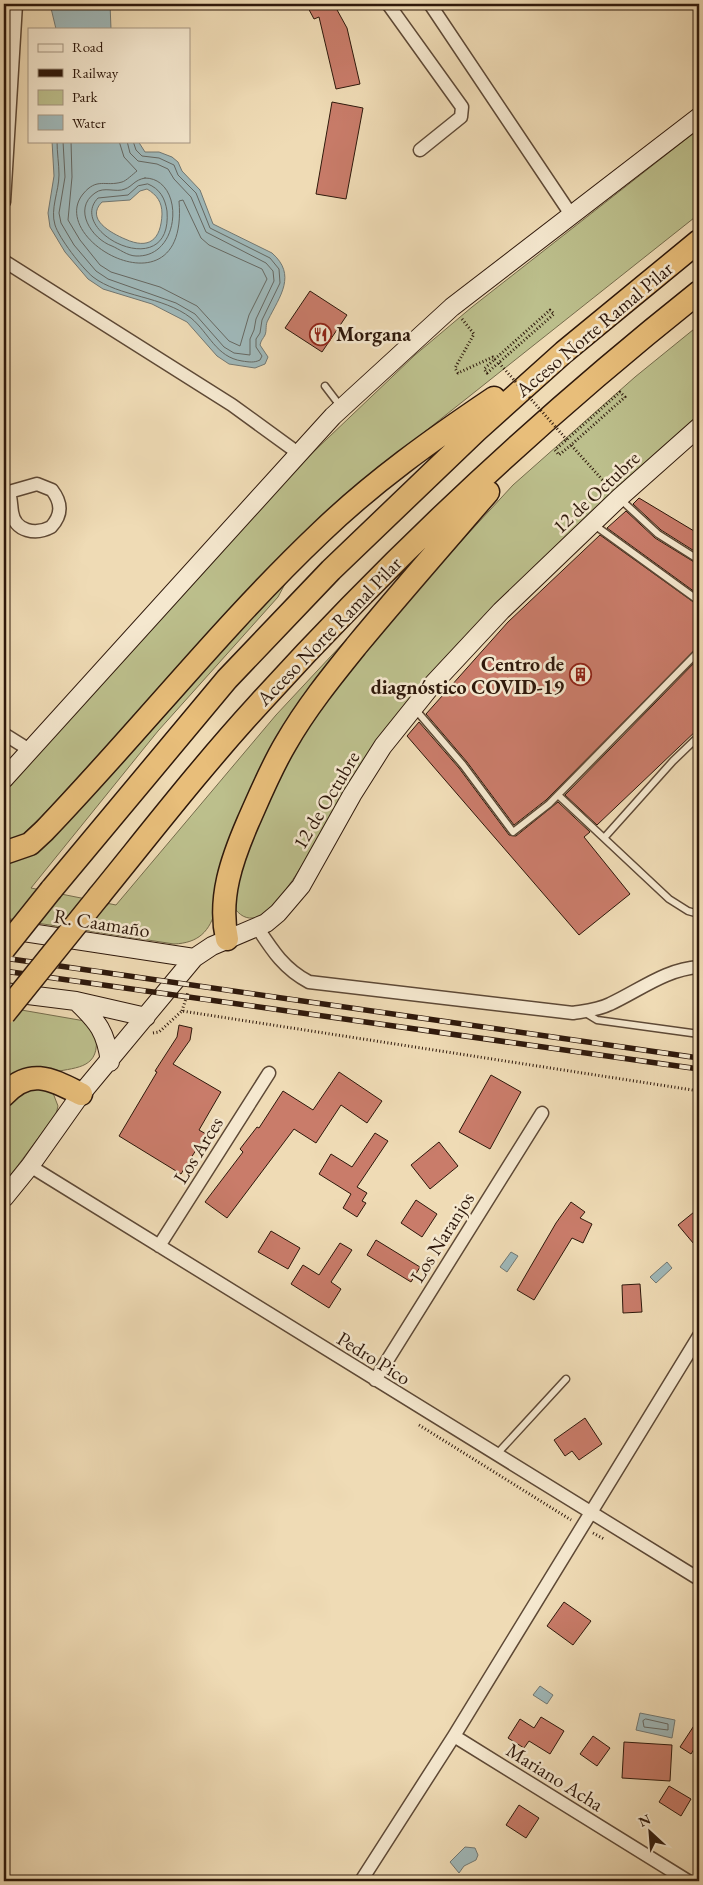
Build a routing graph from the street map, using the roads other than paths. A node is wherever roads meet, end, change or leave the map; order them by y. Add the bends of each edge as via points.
1 (16, 4) edge
2 (388, 4) edge
3 (430, 4) edge
4 (699, 117) edge
5 (420, 150) dead end
6 (4, 202) edge
7 (572, 216) junction
8 (699, 241) edge
9 (4, 261) edge
10 (699, 292) edge
11 (564, 352) junction
12 (325, 386) dead end
13 (560, 407) junction
14 (342, 408) junction
15 (699, 428) edge
16 (298, 453) junction
17 (6, 490) edge
18 (619, 498) junction
19 (592, 523) junction
20 (699, 560) edge
21 (699, 601) edge
22 (699, 651) edge
23 (414, 708) junction
24 (4, 734) edge
25 (699, 736) edge
26 (28, 749) junction
27 (4, 778) edge
28 (558, 796) junction
29 (604, 838) junction
30 (4, 853) edge
31 (699, 914) edge
32 (258, 927) junction
33 (4, 929) edge
34 (227, 939) junction
35 (4, 949) edge
36 (194, 958) junction
37 (699, 967) edge
38 (4, 992) edge
39 (76, 1001) junction
40 (583, 1012) junction
41 (4, 1014) edge
42 (147, 1025) junction
43 (699, 1034) edge
44 (110, 1062) junction
45 (269, 1073) dead end
46 (81, 1094) junction
47 (4, 1095) edge
48 (542, 1113) dead end
49 (30, 1166) junction
50 (4, 1198) edge
51 (159, 1246) junction
52 (699, 1336) edge
53 (566, 1379) dead end
54 (375, 1380) junction
55 (496, 1455) junction
56 (589, 1513) junction
57 (699, 1579) edge
58 (454, 1736) junction
59 (361, 1881) edge
60 (688, 1881) edge

1 - 6 street
2 - 5 street via 462,107 461,117
3 - 7 street
4 - 7 street
7 - 14 street via 452,307
8 - 11 highway, Acceso Norte Ramal Pilar
9 - 16 street via 232,404
10 - 13 highway, Acceso Norte Ramal Pilar
11 - 30 highway via 431,440 321,532 192,666 44,831 30,844
11 - 35 highway, Acceso Norte Ramal Pilar, bridge via 476,430 265,637 160,758
12 - 14 lane
13 - 34 highway via 391,604 333,675 290,736 267,778 228,876 222,918
13 - 41 highway, Acceso Norte Ramal Pilar, bridge via 335,622 232,734
14 - 16 street
15 - 18 street, 12 de Octubre
16 - 26 street
17 - 17 street via 14,519 26,530 43,531 56,521 60,504 45,485
18 - 19 street, 12 de Octubre
18 - 20 lane via 658,534
19 - 21 lane
19 - 23 street, 12 de Octubre via 501,611
22 - 28 lane
23 - 28 lane via 463,765 513,832
23 - 32 street, 12 de Octubre via 383,746 352,794 301,886 278,913
24 - 26 street
25 - 29 lane
26 - 27 street
28 - 29 lane
29 - 31 lane via 669,900
32 - 34 street, 12 de Octubre
32 - 40 street via 279,960 309,982
33 - 36 street, R. Caamaño
34 - 36 street, 12 de Octubre
36 - 42 street, 12 de Octubre
37 - 40 street via 668,973 610,1004
38 - 39 street
39 - 42 street
39 - 44 street via 101,1028
40 - 43 lane via 597,1020
42 - 44 street, 12 de Octubre
44 - 46 street, 12 de Octubre
45 - 51 street, Los Arces
46 - 47 highway via 58,1082 38,1077 24,1079
46 - 49 street, 12 de Octubre
48 - 54 street, Los Naranjos
49 - 50 street, 12 de Octubre
49 - 51 street, Pedro Pico
51 - 54 street, Pedro Pico
52 - 56 street
53 - 55 lane
54 - 55 street, Pedro Pico
55 - 56 street, Pedro Pico
56 - 57 street, Pedro Pico
56 - 58 street
58 - 59 street
58 - 60 street, Mariano Acha

